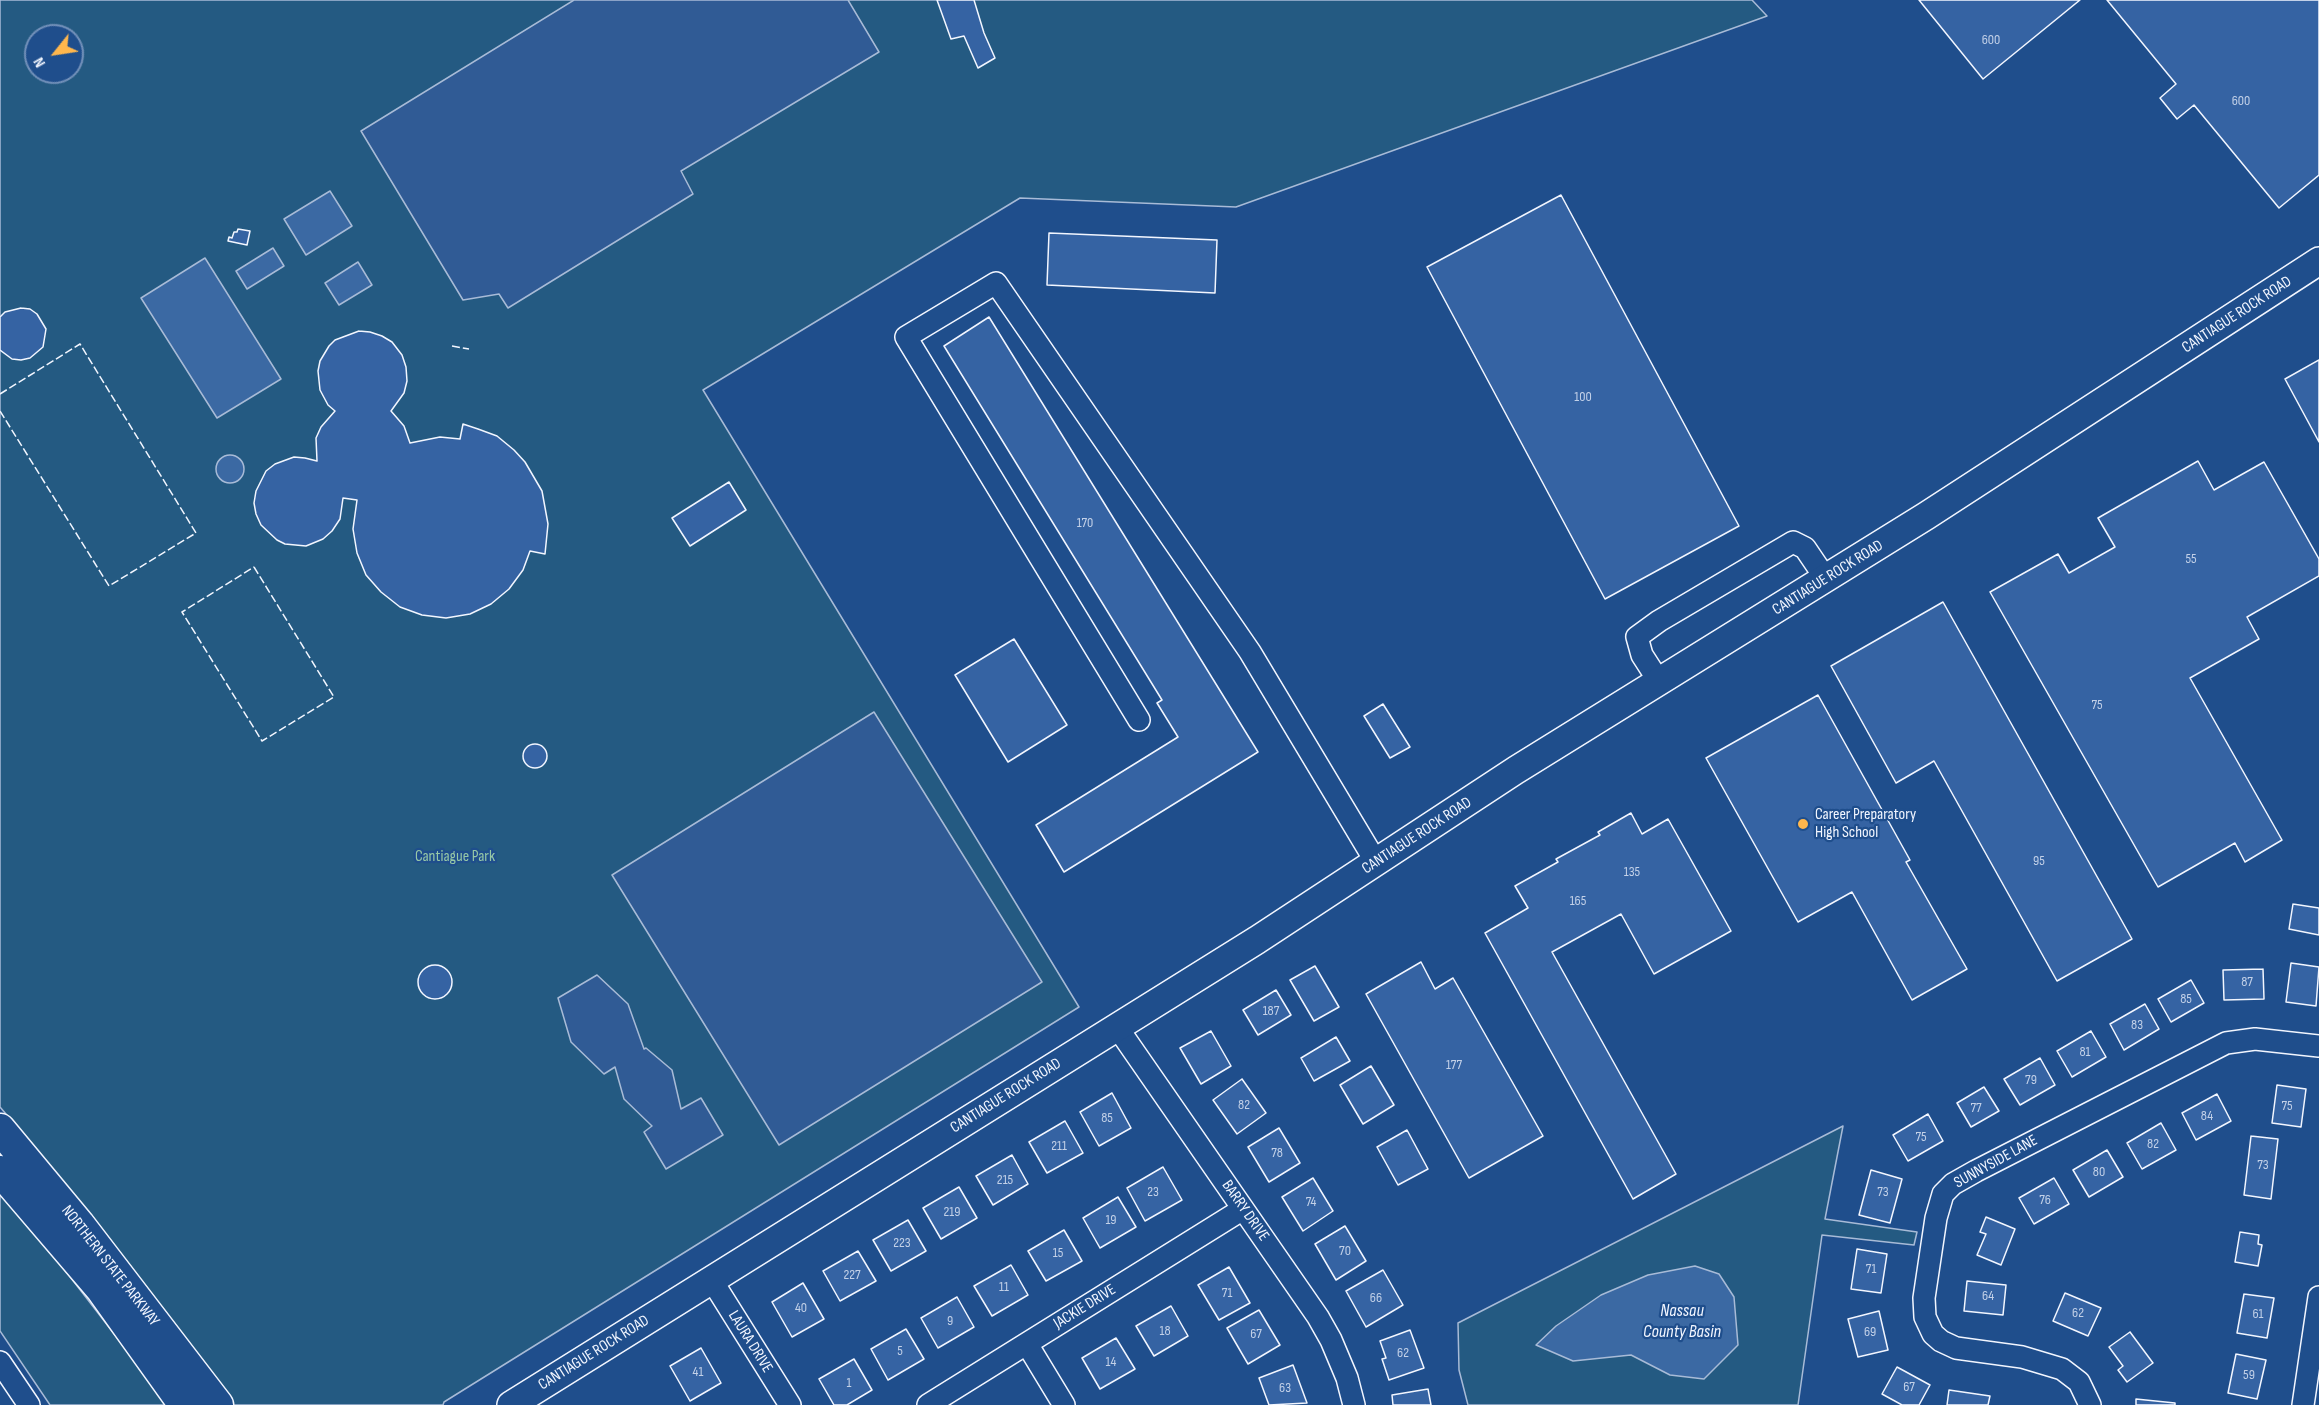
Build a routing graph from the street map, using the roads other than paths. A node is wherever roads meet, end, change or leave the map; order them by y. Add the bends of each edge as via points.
1 (2319, 261) edge
2 (1826, 579) junction
3 (1660, 682) junction
4 (1139, 720) dead end
5 (1376, 862) junction
6 (1117, 1027) junction
7 (2319, 1046) edge
8 (0, 1129) edge
9 (0, 1171) edge
10 (1243, 1209) junction
11 (711, 1279) junction
12 (2319, 1297) edge
13 (1027, 1344) junction
14 (0, 1362) edge
15 (2313, 1380) edge
16 (29, 1405) edge
17 (184, 1405) edge
18 (218, 1405) edge
19 (511, 1405) edge
20 (790, 1405) edge
21 (928, 1405) edge
22 (1064, 1405) edge
23 (1354, 1405) edge
24 (2090, 1405) edge
25 (2303, 1405) edge

1 - 2 main road, CANTIAGUE ROCK ROAD
2 - 3 main road, CANTIAGUE ROCK ROAD
2 - 3 street via 1805,548 1793,542 1659,621 1637,637 1642,655
3 - 5 main road, CANTIAGUE ROCK ROAD
4 - 5 street via 906,337 996,283 1250,652
5 - 6 main road, CANTIAGUE ROCK ROAD
6 - 10 street, BARRY DRIVE
6 - 11 main road, CANTIAGUE ROCK ROAD
7 - 24 street, SUNNYSIDE LANE via 2255,1039 2226,1043 1976,1171 1943,1194 1924,1298 1925,1317 1933,1334 1956,1348 2022,1358 2062,1369 2079,1382
8 - 18 highway, NORTHERN STATE PARKWAY via 79,1224
9 - 17 highway, NORTHERN STATE PARKWAY via 101,1289
10 - 13 street, JACKIE DRIVE
10 - 23 street, BARRY DRIVE via 1318,1317 1347,1378
11 - 19 main road, CANTIAGUE ROCK ROAD
11 - 20 street, LAURA DRIVE
12 - 15 street
13 - 21 street, JACKIE DRIVE
13 - 22 street
14 - 16 street
15 - 25 street

